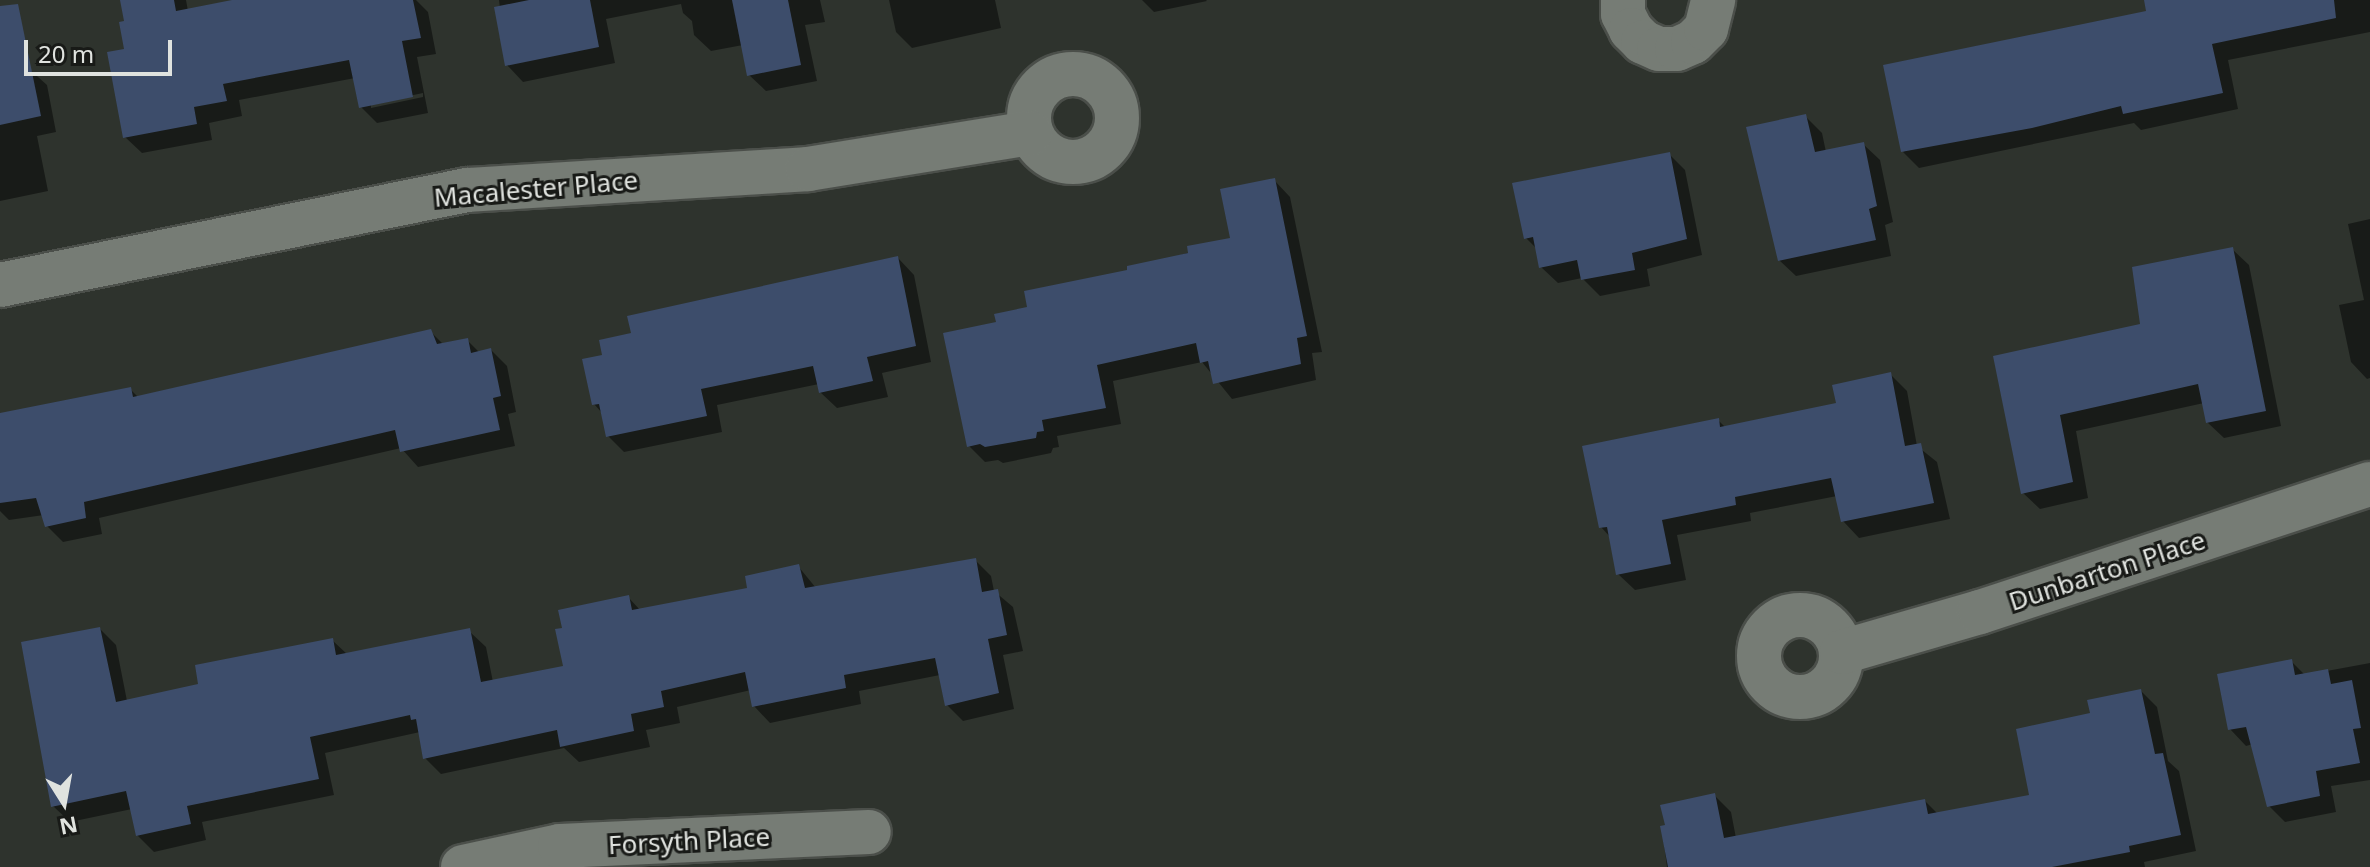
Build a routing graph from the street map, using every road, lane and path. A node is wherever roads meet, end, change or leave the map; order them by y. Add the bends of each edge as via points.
1 (1623, 0) edge
2 (1713, 0) edge
3 (1030, 133) dead end
4 (0, 285) edge
5 (2370, 484) edge
6 (1842, 652) dead end
7 (869, 832) dead end
8 (463, 867) edge

1 - 2 street via 1631,30 1659,49 1693,42 1706,29
3 - 4 street, Macalester Place via 808,169 467,190
5 - 6 street, Dunbarton Place
7 - 8 street, Forsyth Place via 560,846

